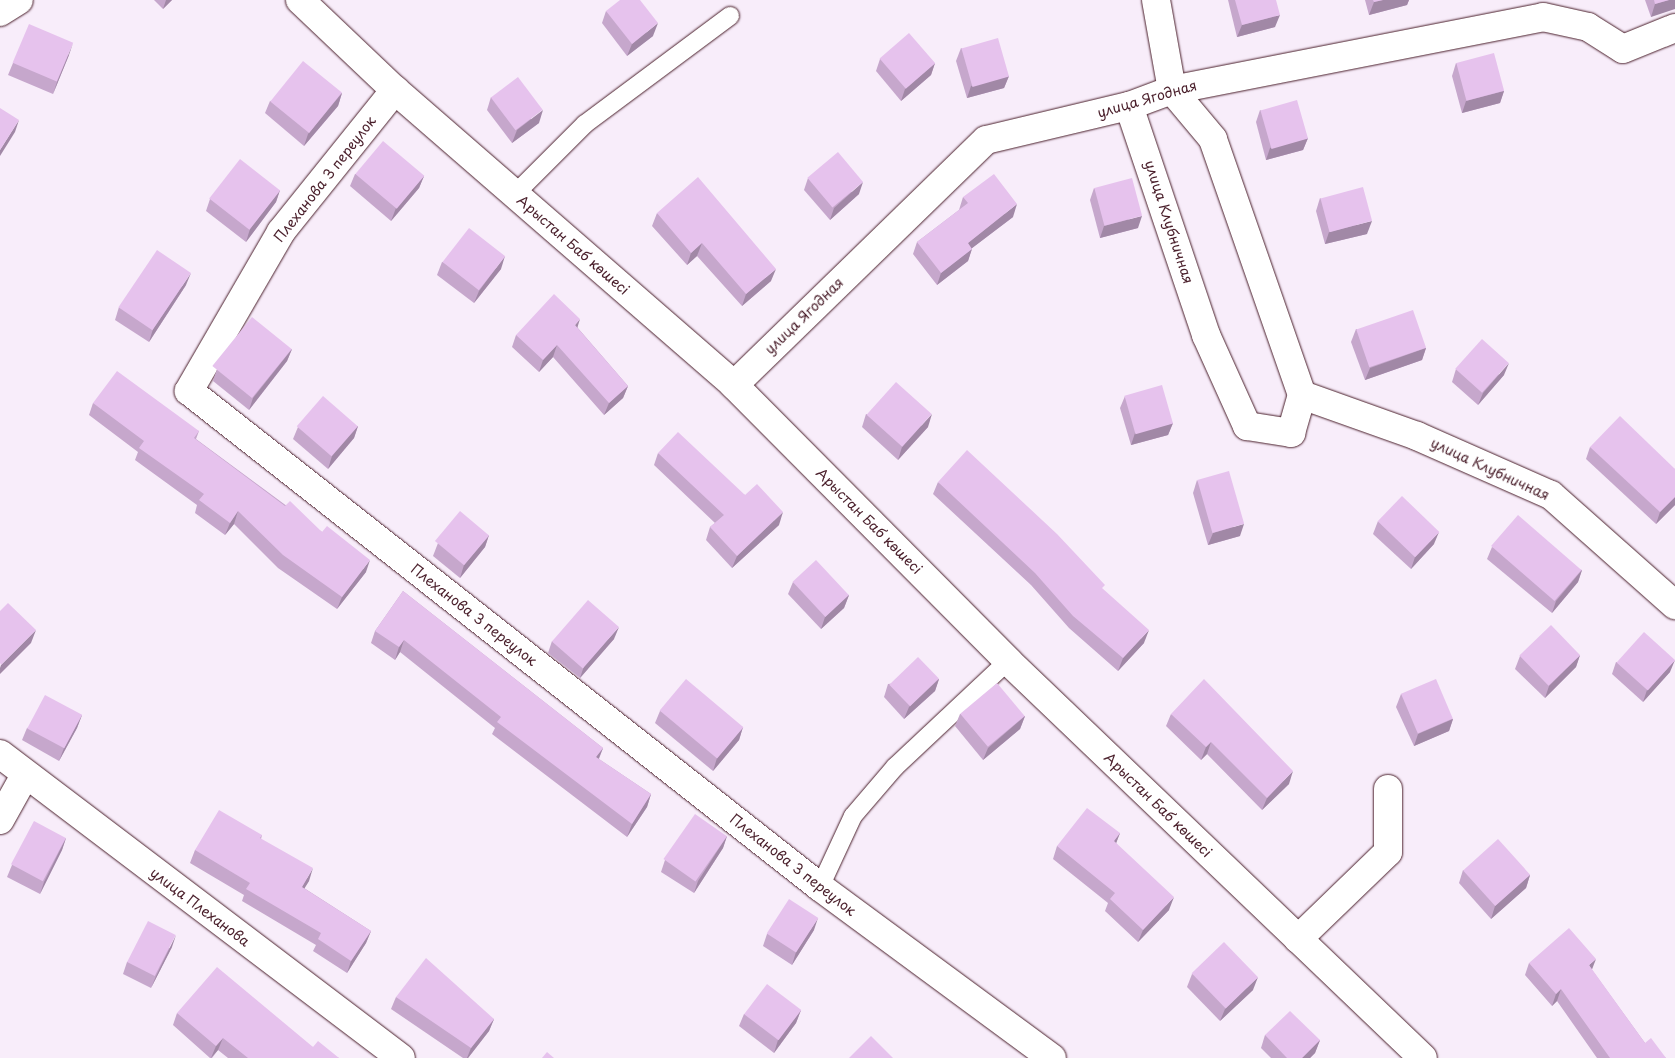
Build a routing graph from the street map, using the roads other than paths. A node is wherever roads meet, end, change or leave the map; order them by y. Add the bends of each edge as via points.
1 (20, 0) edge
2 (300, 0) edge
3 (1156, 0) edge
4 (0, 12) edge
5 (730, 16) dead end
6 (1675, 28) edge
7 (395, 90) junction
8 (1172, 90) junction
9 (1129, 106) junction
10 (515, 194) junction
11 (734, 384) junction
12 (1302, 395) junction
13 (1675, 606) edge
14 (1008, 661) junction
15 (0, 754) edge
16 (25, 775) junction
17 (1388, 789) dead end
18 (0, 820) edge
19 (820, 887) junction
20 (1298, 939) junction
21 (401, 1058) edge
22 (1052, 1058) edge
23 (1423, 1058) edge

1 - 4 street
2 - 7 street, Арыстан Баб көшесі
3 - 8 street
5 - 10 lane via 585,124
6 - 8 street, улица Ягодная via 1624,49 1588,27 1543,17
7 - 10 street, Арыстан Баб көшесі
7 - 19 street, Плеханова 3 переулок via 281,232 189,391
8 - 9 street, улица Ягодная
8 - 12 street via 1213,139
9 - 11 street, улица Ягодная via 986,140
9 - 12 street, улица Клубничная via 1206,336 1247,426 1291,433
10 - 11 street, Арыстан Баб көшесі
11 - 14 street, Арыстан Баб көшесі
12 - 13 street, улица Клубничная via 1417,436 1551,496
14 - 19 lane via 895,767 853,816
14 - 20 street, Арыстан Баб көшесі
15 - 16 street, улица Плеханова
16 - 18 street
16 - 21 street, улица Плеханова
17 - 20 street via 1388,852
19 - 22 street, Плеханова 3 переулок
20 - 23 street, Арыстан Баб көшесі

